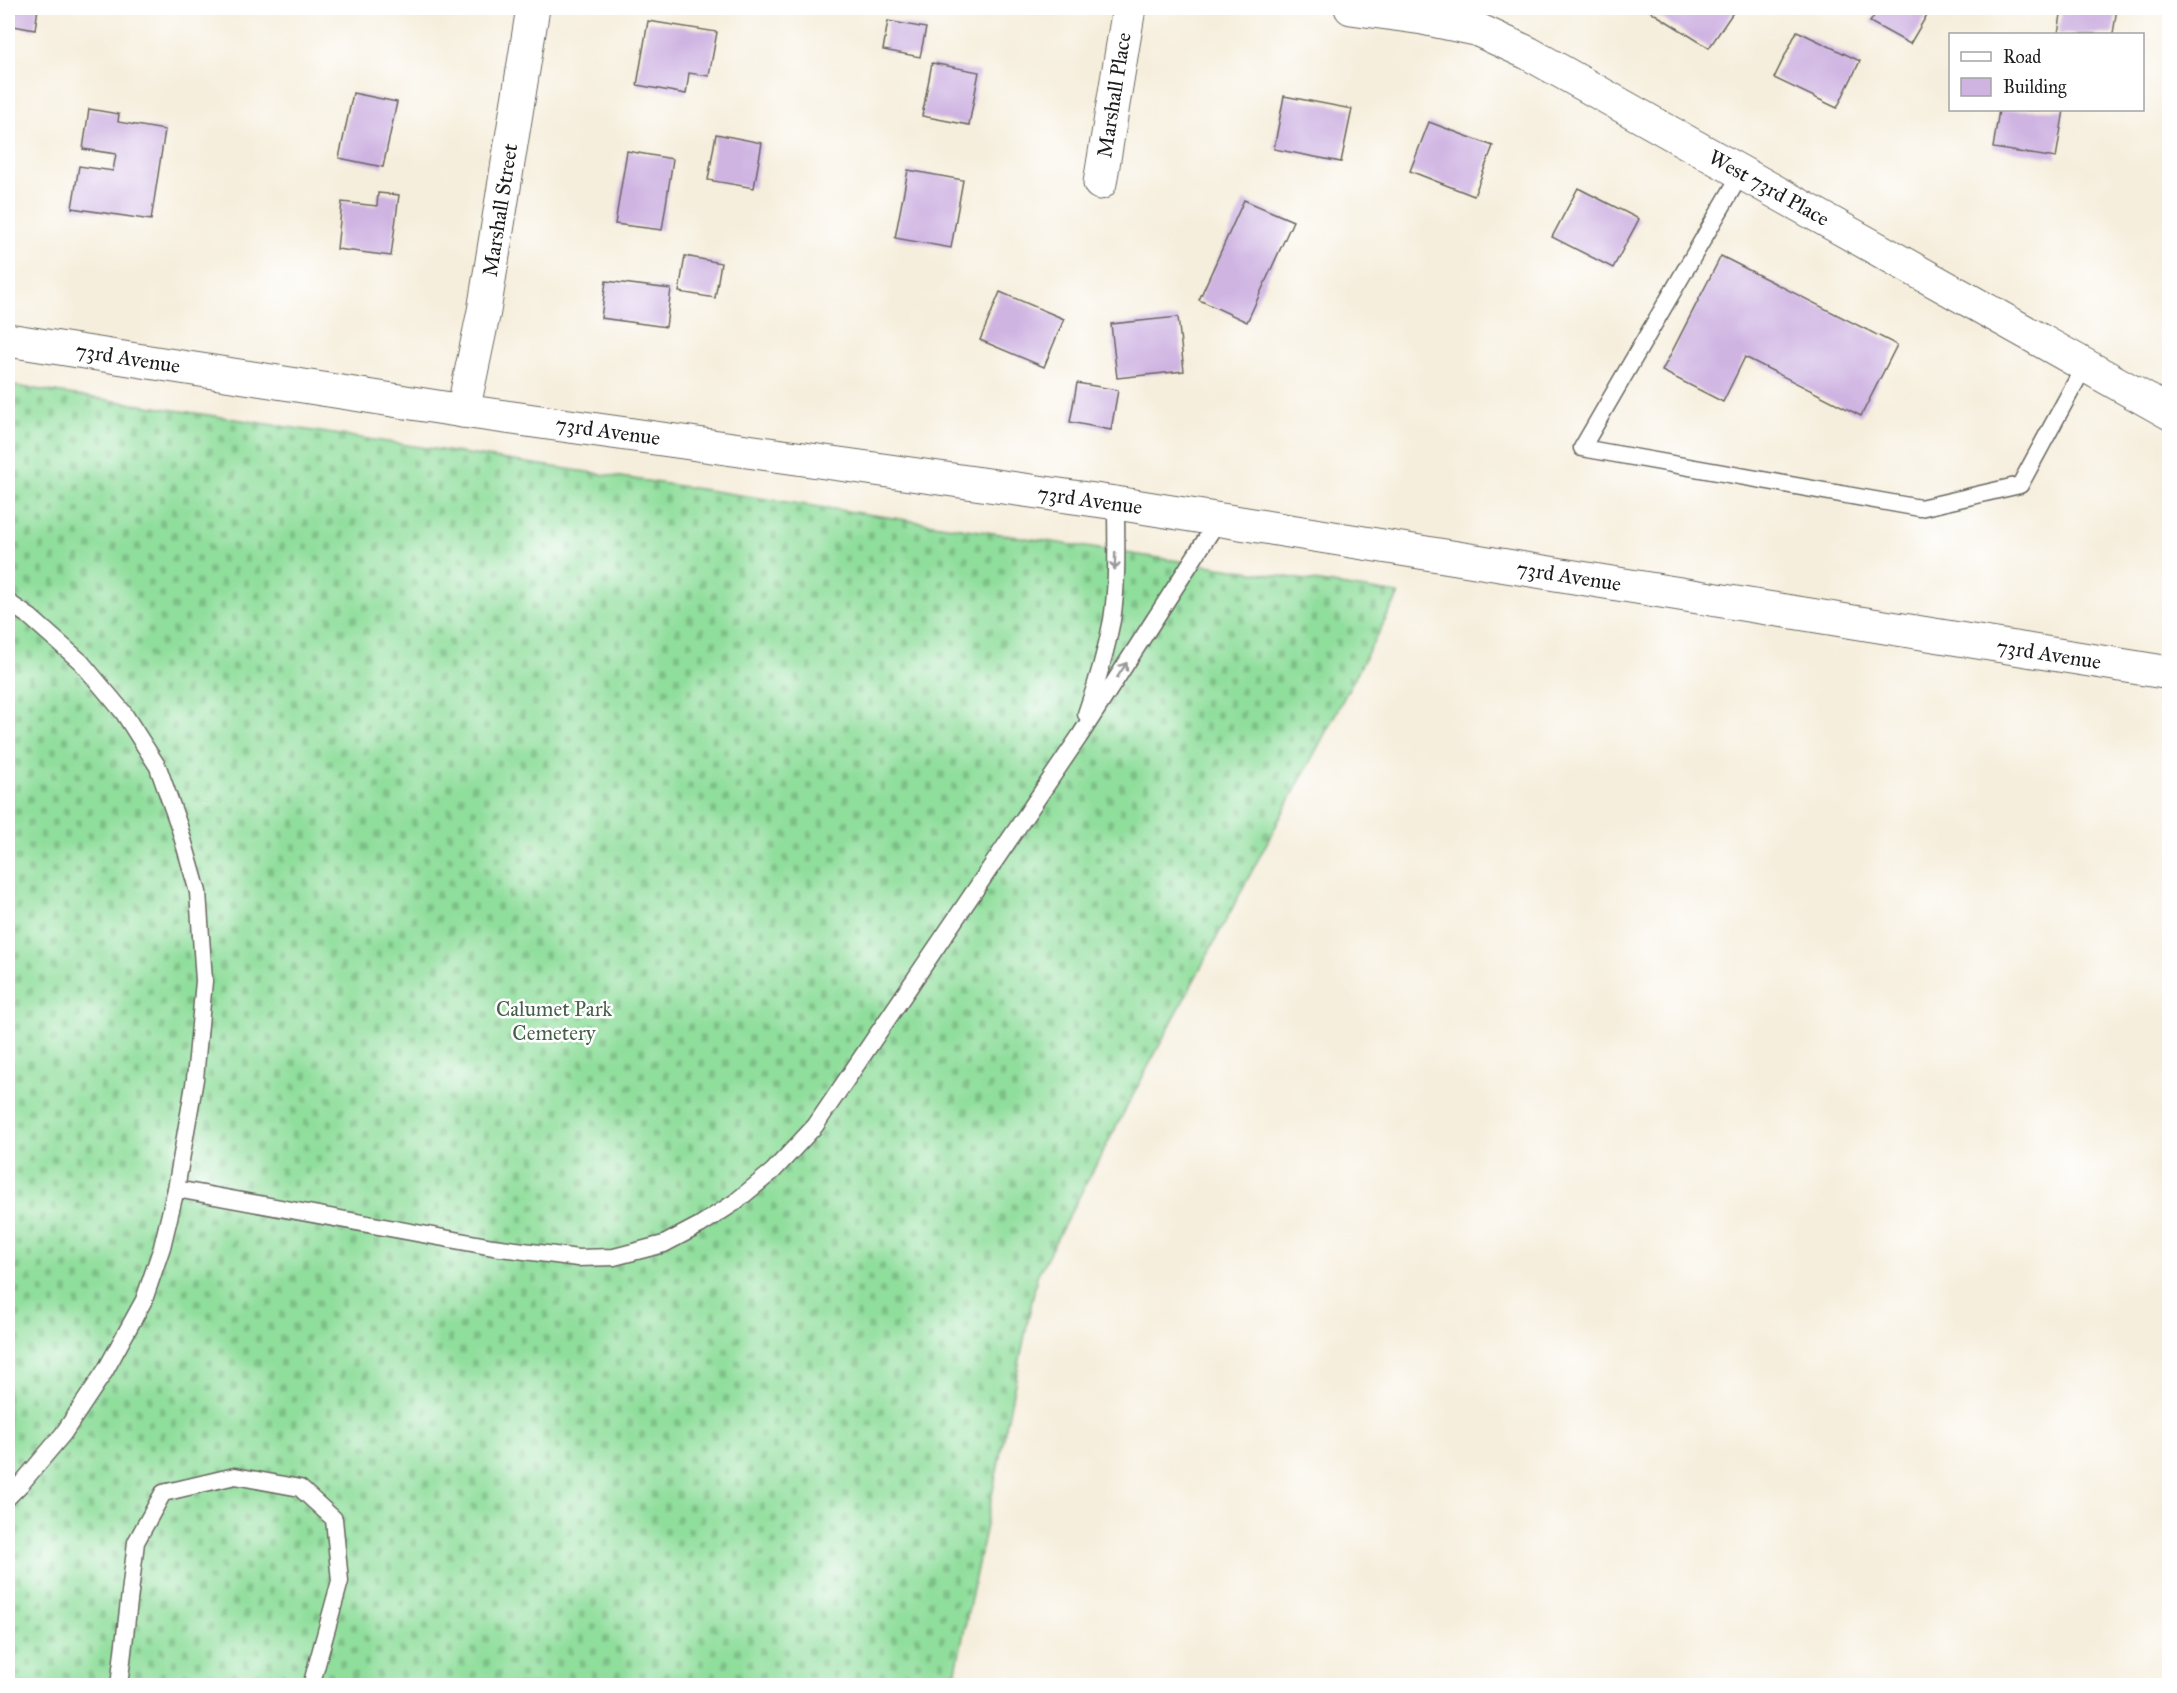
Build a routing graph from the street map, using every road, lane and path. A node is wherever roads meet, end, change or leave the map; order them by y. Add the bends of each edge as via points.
1 (533, 8) edge
2 (1129, 8) edge
3 (1351, 8) edge
4 (1742, 172) junction
5 (1100, 183) dead end
6 (8, 340) edge
7 (2085, 365) junction
8 (463, 411) junction
9 (2169, 412) edge
10 (1116, 503) junction
11 (1219, 519) junction
12 (8, 602) edge
13 (2168, 665) edge
14 (1079, 736) junction
15 (176, 1189) junction
16 (8, 1497) edge
17 (119, 1686) edge
18 (311, 1686) edge

1 - 8 street, Marshall Street via 484,311
2 - 5 street, Marshall Place
3 - 4 street, West 73rd Place via 1476,29 1528,52
4 - 7 street, West 73rd Place
4 - 7 lane via 1582,448 1920,508 2020,485
6 - 8 street, 73rd Avenue
7 - 9 street, West 73rd Place
8 - 10 street, 73rd Avenue
10 - 11 street, 73rd Avenue
10 -> 14 lane via 1112,618 1102,667
11 - 13 street, 73rd Avenue
14 -> 11 lane
12 - 15 lane via 81,662 123,712 159,767 198,892 204,981 195,1079
14 - 15 lane via 815,1126 773,1171 734,1203 664,1244 614,1257 578,1258 493,1247
15 - 16 lane via 144,1300 105,1371 63,1434
17 - 18 lane via 136,1542 164,1493 235,1476 300,1488 333,1519 340,1581

